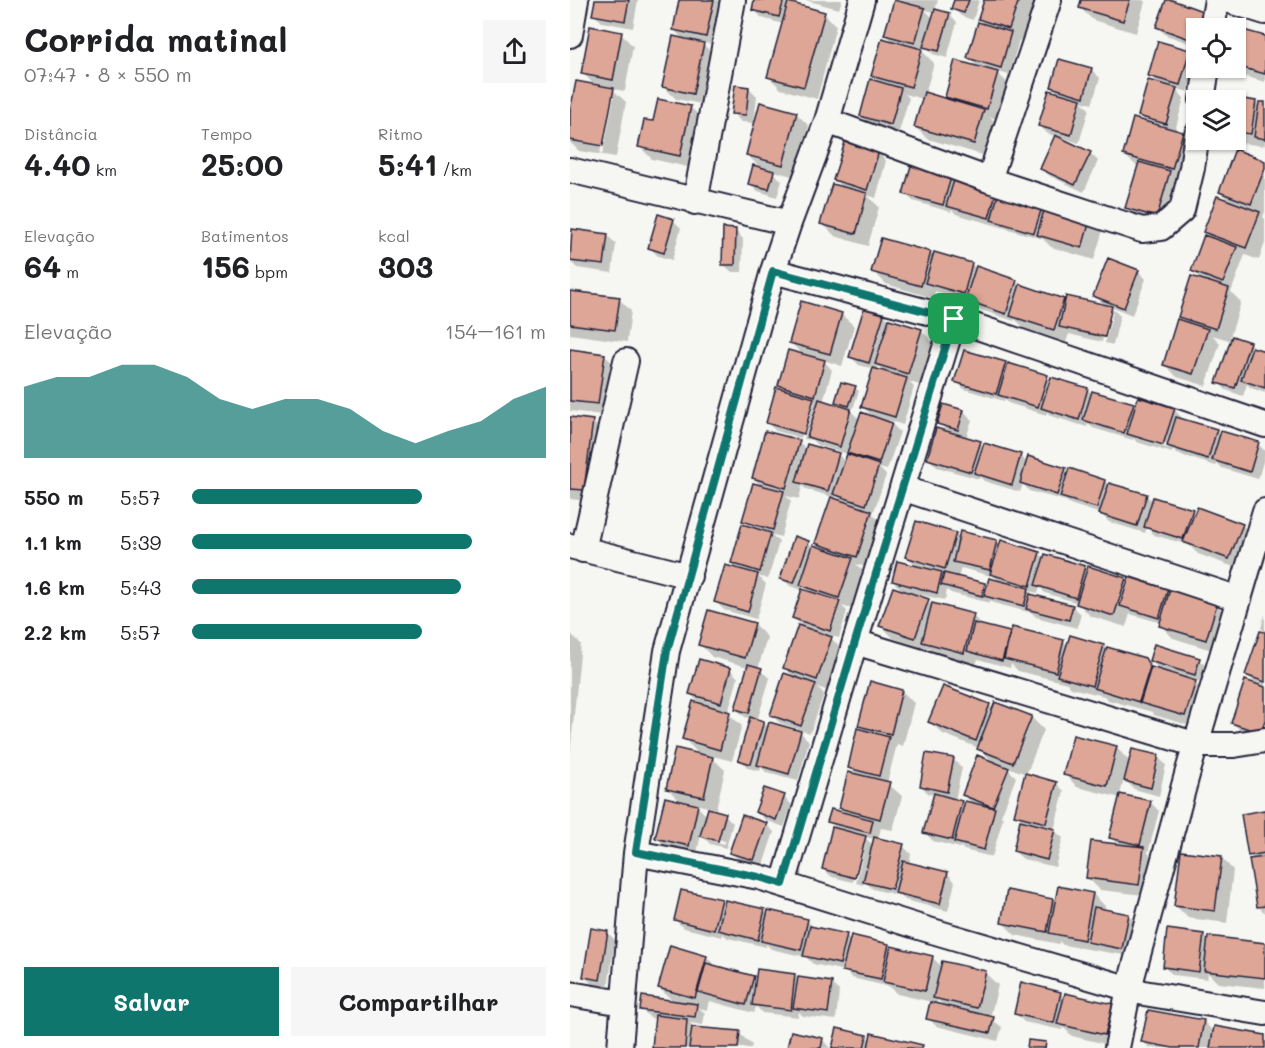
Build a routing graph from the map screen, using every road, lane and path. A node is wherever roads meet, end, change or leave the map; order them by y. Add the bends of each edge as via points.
1 (576, 0) edge
2 (733, 0) edge
3 (862, 0) edge
4 (1049, 0) edge
5 (1217, 0) edge
6 (1227, 0) edge
7 (1265, 12) edge
8 (1214, 18) edge
9 (570, 35) edge
10 (827, 121) junction
11 (1195, 150) edge
12 (570, 171) edge
13 (989, 180) junction
14 (695, 202) junction
15 (789, 223) junction
16 (773, 271) junction
17 (954, 319) junction
18 (626, 362) dead end
19 (1265, 425) edge
20 (902, 488) junction
21 (1265, 511) edge
22 (577, 548) edge
23 (688, 576) junction
24 (1239, 599) junction
25 (855, 642) junction
26 (1265, 740) edge
27 (1197, 745) junction
28 (636, 852) junction
29 (783, 884) junction
30 (1129, 988) junction
31 (570, 994) edge
32 (623, 1003) junction
33 (1265, 1013) edge
34 (620, 1048) edge
35 (1117, 1048) edge

1 - 9 street
2 - 14 street
3 - 10 street
4 - 13 street
5 - 8 street
6 - 7 street
10 - 13 street
10 - 15 street
11 - 13 street via 1182,210 1161,228 1142,230
12 - 14 street
14 - 15 street
15 - 16 street
16 - 17 street
16 - 23 street
17 - 19 street
17 - 20 street
18 - 22 street
20 - 24 street
20 - 25 street
21 - 24 street
22 - 23 street
23 - 28 street via 667,651
24 - 27 street
25 - 27 street
25 - 29 street
26 - 27 street
27 - 30 street
28 - 29 street
28 - 32 street
29 - 30 street
30 - 33 street
30 - 35 street
31 - 32 street
32 - 34 street

